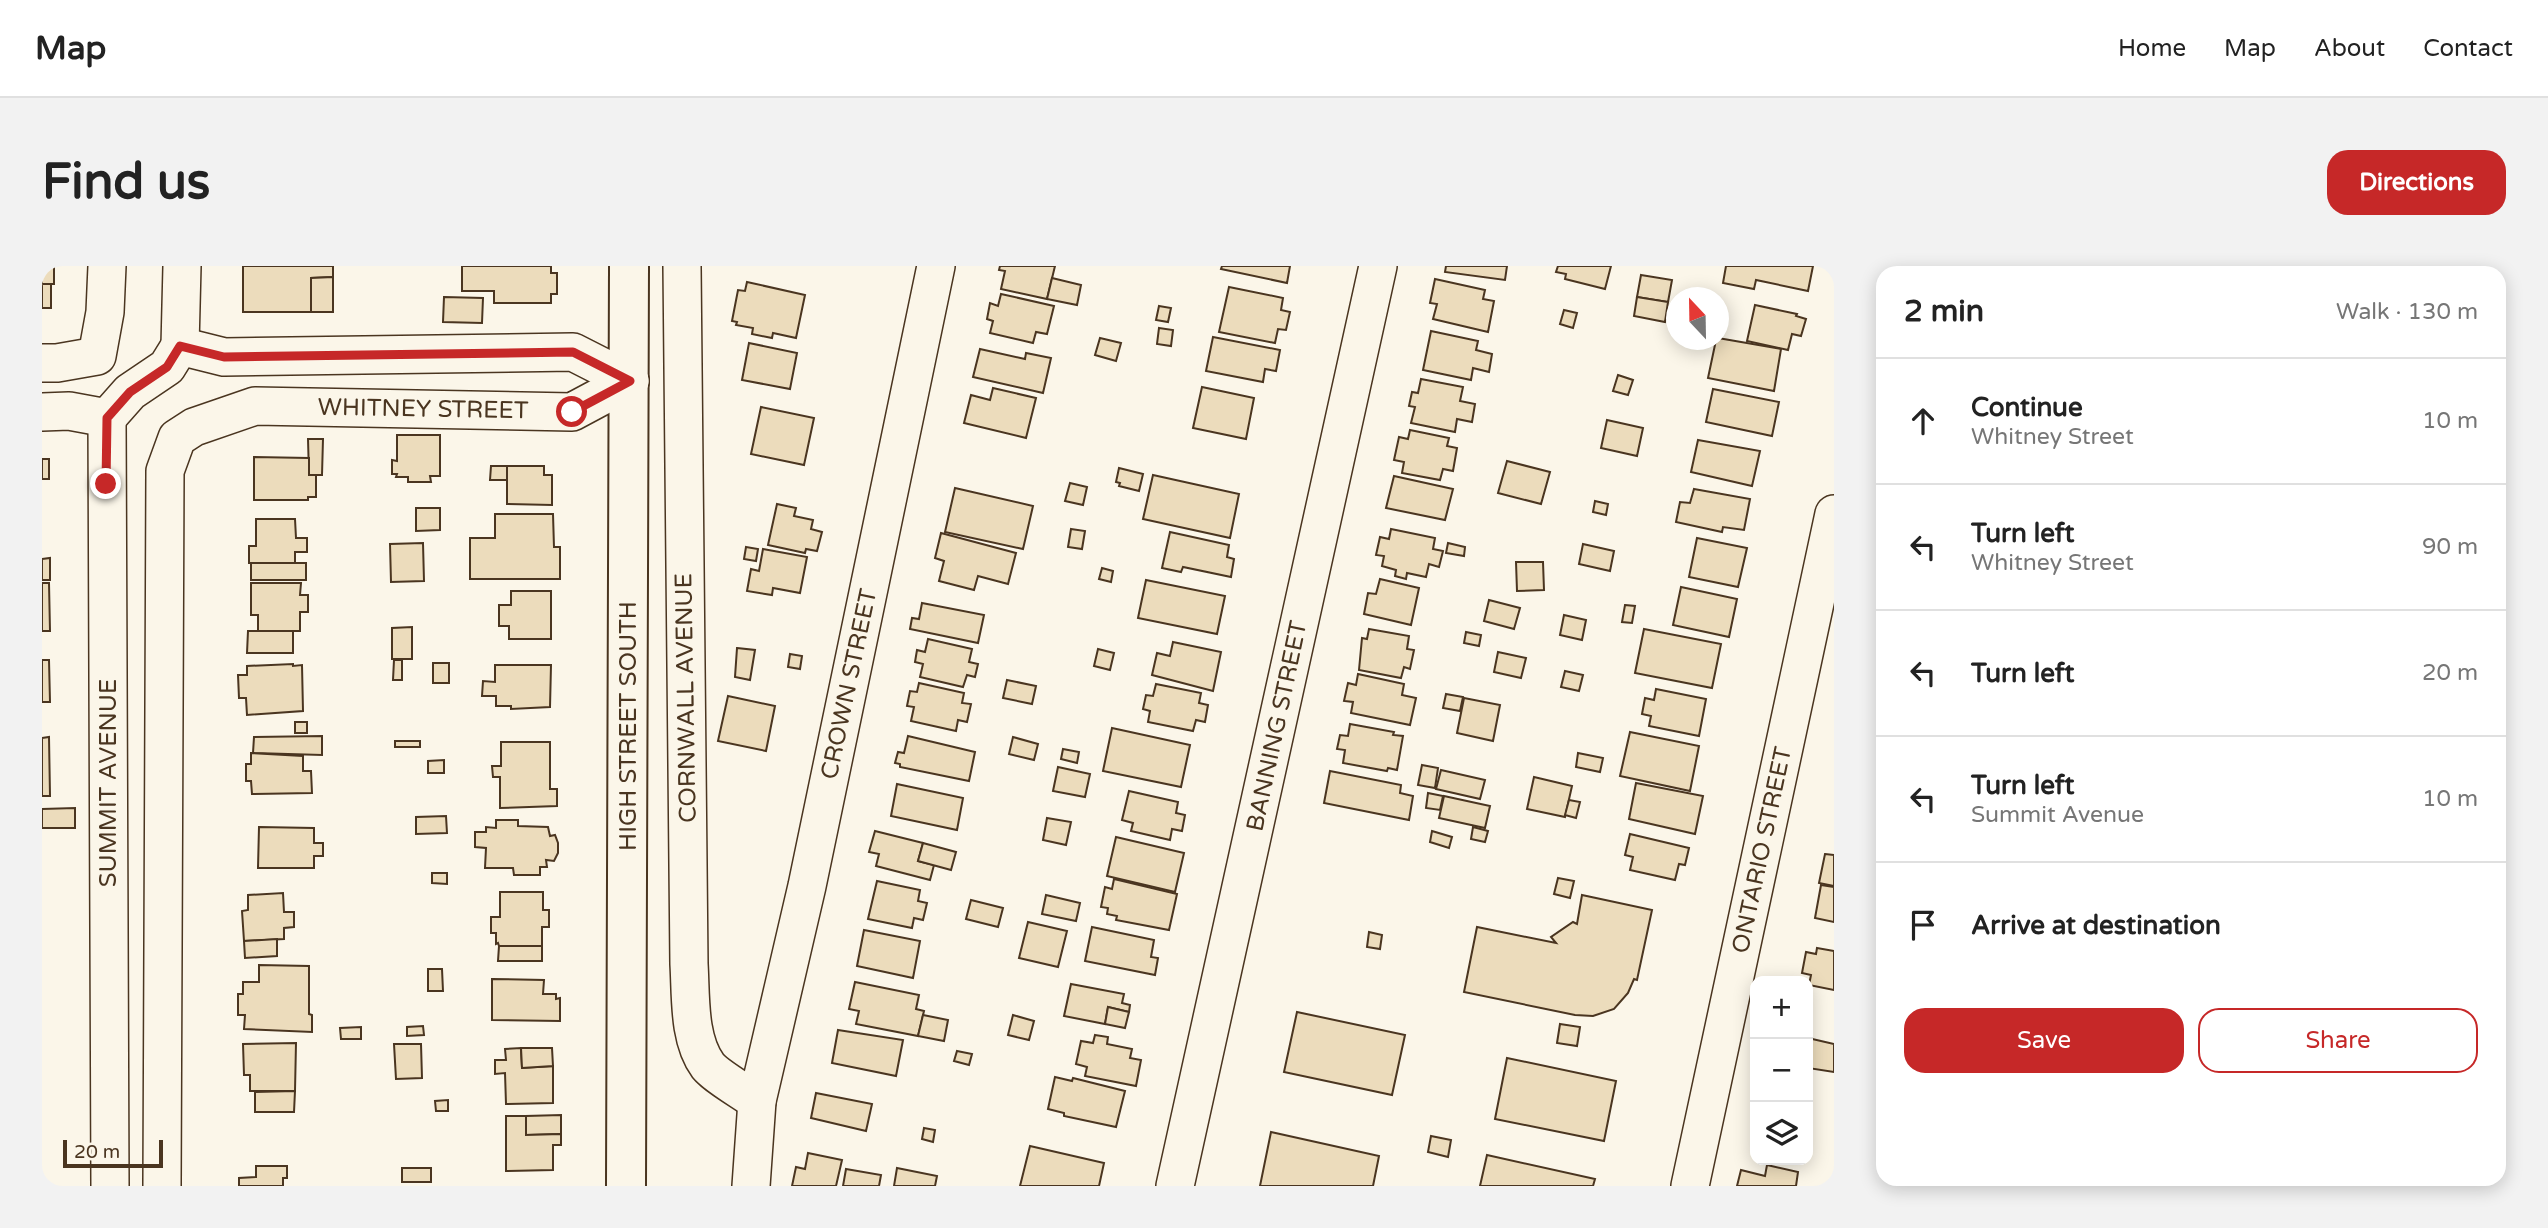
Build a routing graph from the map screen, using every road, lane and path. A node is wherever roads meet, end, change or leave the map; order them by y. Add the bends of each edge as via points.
1 (107, 266) edge
2 (629, 266) edge
3 (682, 266) edge
4 (936, 266) edge
5 (1378, 266) edge
6 (182, 270) edge
7 (180, 346) junction
8 (42, 363) edge
9 (630, 381) junction
10 (55, 411) edge
11 (107, 418) junction
12 (1834, 514) edge
13 (757, 1101) junction
14 (110, 1186) edge
15 (162, 1186) edge
16 (626, 1186) edge
17 (751, 1186) edge
18 (1175, 1186) edge
19 (1690, 1186) edge

1 - 8 street via 97,356
2 - 9 main road, HIGH STREET SOUTH
3 - 13 street, CORNWALL AVENUE via 692,1010 697,1040 709,1066
4 - 13 street, CROWN STREET via 807,886
5 - 18 street, BANNING STREET
6 - 7 street
7 - 9 street via 224,357 573,352
7 - 11 street via 167,367 130,392
9 - 15 street, WHITNEY STREET via 572,412 255,406 194,427 177,438 165,471
9 - 16 main road, HIGH STREET SOUTH
10 - 11 street
11 - 14 street, SUMMIT AVENUE
12 - 19 street, ONTARIO STREET
13 - 17 street, CROWN STREET

